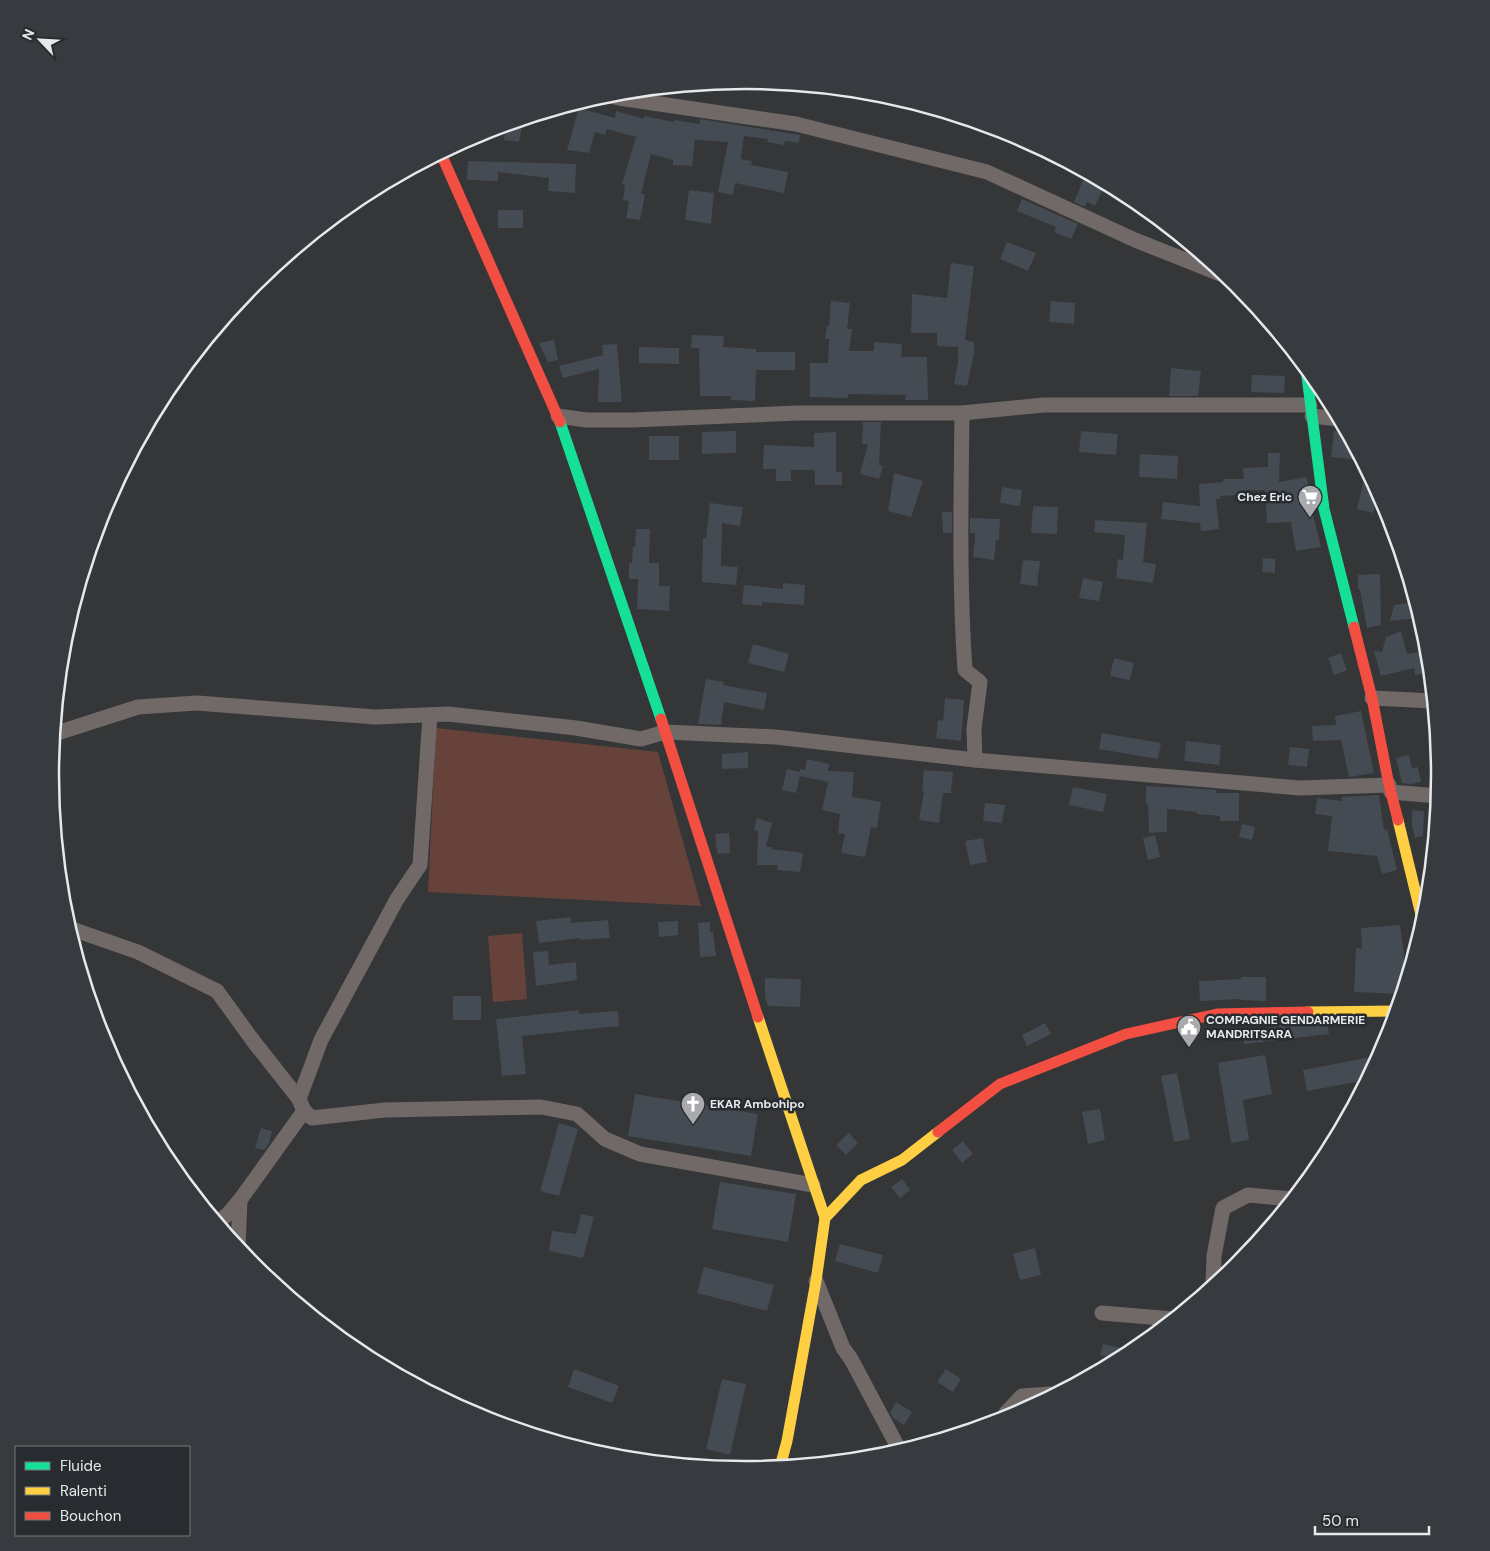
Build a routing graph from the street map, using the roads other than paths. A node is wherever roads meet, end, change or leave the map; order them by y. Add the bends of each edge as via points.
1 (628, 99) edge
2 (443, 159) edge
3 (1206, 268) edge
4 (1308, 383) edge
5 (1311, 410) junction
6 (962, 413) junction
7 (558, 416) junction
8 (1329, 416) edge
9 (1372, 698) junction
10 (1427, 701) edge
11 (430, 714) junction
12 (60, 732) edge
13 (665, 732) junction
14 (975, 760) junction
15 (1390, 789) junction
16 (1431, 795) edge
17 (1421, 888) edge
18 (77, 931) edge
19 (1389, 1011) edge
20 (302, 1105) junction
21 (813, 1185) junction
22 (1285, 1198) edge
23 (240, 1200) junction
24 (825, 1218) junction
25 (222, 1219) edge
26 (238, 1238) edge
27 (1213, 1276) edge
28 (816, 1281) junction
29 (1102, 1312) dead end
30 (1165, 1318) edge
31 (1041, 1395) edge
32 (1009, 1409) edge
33 (897, 1445) edge
34 (782, 1460) edge

1 - 3 street via 796,124 987,172 1135,240
2 - 7 main road
4 - 5 main road
5 - 6 street via 1044,405
5 - 8 street
5 - 9 main road via 1324,509
6 - 7 street via 798,413 633,420 586,420
6 - 14 street via 962,627 965,670 980,682 974,729
7 - 13 main road
9 - 10 street
9 - 15 main road
11 - 12 street via 375,717 197,703 138,707
11 - 13 street via 576,728 641,739
11 - 20 street via 420,865 397,900 321,1040
13 - 14 street via 776,737
13 - 21 main road
14 - 15 street via 1300,788
15 - 16 street
15 - 17 main road
18 - 20 street via 138,952 217,991
19 - 24 main road via 1218,1014 1126,1034 1000,1084 902,1160 861,1180
20 - 21 street via 312,1118 385,1110 542,1108 577,1114 605,1139 640,1154
20 - 23 street
21 - 24 main road
22 - 27 street via 1248,1195 1223,1208
23 - 25 street
23 - 26 street
24 - 28 main road
28 - 33 street via 843,1348
28 - 34 main road
29 - 30 street
31 - 32 street via 1022,1396

